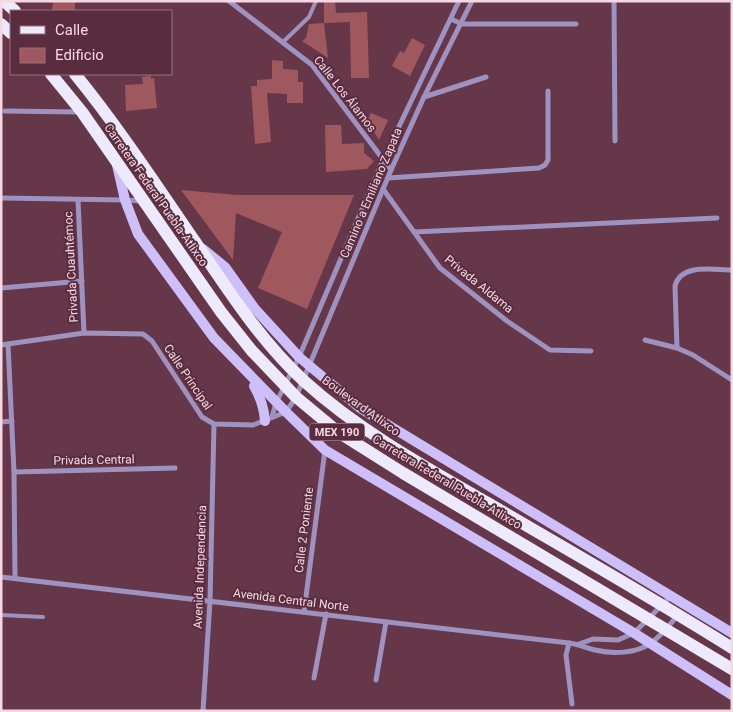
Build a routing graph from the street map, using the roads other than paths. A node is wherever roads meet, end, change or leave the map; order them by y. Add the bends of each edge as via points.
1 (4, 1) edge
2 (229, 1) edge
3 (316, 1) edge
4 (459, 1) edge
5 (472, 1) edge
6 (614, 1) edge
7 (14, 10) edge
8 (451, 19) junction
9 (462, 24) junction
10 (576, 24) dead end
11 (283, 42) junction
12 (51, 75) edge
13 (76, 75) edge
14 (486, 77) dead end
15 (548, 91) dead end
16 (424, 97) junction
17 (5, 111) dead end
18 (82, 112) junction
19 (615, 141) dead end
20 (383, 160) junction
21 (117, 162) junction
22 (391, 170) junction
23 (388, 178) junction
24 (382, 189) junction
25 (1, 198) edge
26 (78, 200) junction
27 (125, 200) junction
28 (145, 202) junction
29 (717, 218) dead end
30 (414, 232) junction
31 (196, 244) junction
32 (732, 270) edge
33 (82, 281) junction
34 (1, 288) edge
35 (84, 333) junction
36 (645, 340) dead end
37 (1, 344) edge
38 (8, 344) junction
39 (677, 348) junction
40 (591, 351) dead end
41 (299, 357) junction
42 (310, 367) junction
43 (293, 369) junction
44 (245, 370) junction
45 (732, 380) edge
46 (304, 381) junction
47 (285, 386) junction
48 (296, 397) junction
49 (276, 403) junction
50 (286, 412) junction
51 (268, 419) junction
52 (12, 421) junction
53 (1, 422) edge
54 (214, 424) junction
55 (325, 450) junction
56 (175, 468) dead end
57 (14, 472) junction
58 (1, 577) edge
59 (15, 578) junction
60 (210, 601) junction
61 (667, 601) junction
62 (682, 610) junction
63 (304, 612) junction
64 (326, 614) junction
65 (1, 615) edge
66 (43, 617) dead end
67 (649, 619) junction
68 (386, 622) junction
69 (665, 629) junction
70 (634, 633) junction
71 (732, 633) edge
72 (569, 643) junction
73 (578, 644) junction
74 (651, 644) junction
75 (732, 648) edge
76 (732, 669) edge
77 (314, 678) dead end
78 (376, 680) dead end
79 (732, 695) edge
80 (572, 704) dead end
81 (203, 711) edge

1 - 7 main road
2 - 11 street, Calle Los Álamos
3 - 11 lane via 309,17
4 - 8 street, Camino a Emiliano Zapata
5 - 9 street, Camino a Emiliano Zapata
6 - 19 street
8 - 9 street
8 - 20 street, Camino a Emiliano Zapata
9 - 10 street
9 - 16 street, Camino a Emiliano Zapata
11 - 20 street, Calle Los Álamos via 312,65
12 - 18 main road, Carretera Federal Puebla-Atlixco / MEX 190
13 - 31 main road, Boulevard Atlixco / MEX 190 via 150,175
14 - 16 street
15 - 23 street via 548,160 545,165
16 - 22 street, Camino a Emiliano Zapata
17 - 18 street
18 - 21 main road, Carretera Federal Puebla-Atlixco / MEX 190
20 - 22 street, Calle Los Álamos
20 - 41 street, Camino a Emiliano Zapata
21 - 27 street
21 - 28 main road, Carretera Federal Puebla-Atlixco / MEX 190
22 - 23 street, Camino a Emiliano Zapata
23 - 24 street, Camino a Emiliano Zapata
24 - 30 street, Privada Aldama
24 - 42 street, Camino a Emiliano Zapata
25 - 26 street
26 - 27 street
26 - 33 street, Privada Cuauhtémoc
27 - 28 street
27 - 44 street via 138,234 214,338
28 - 47 main road, Carretera Federal Puebla-Atlixco / MEX 190 via 221,312
29 - 30 street
30 - 40 street, Privada Aldama via 440,268 542,345 550,350
31 - 41 street via 225,267 255,309
31 - 43 main road, Boulevard Atlixco / MEX 190 via 237,303
32 - 39 street via 689,270 676,279
33 - 34 street
33 - 35 street, Privada Cuauhtémoc
35 - 38 street, Calle Principal
35 - 54 street, Calle Principal via 143,334 152,341 202,416
36 - 39 street
37 - 38 street, Calle Principal
38 - 52 street
39 - 45 street
41 - 42 street
41 - 43 street, Camino a Emiliano Zapata
42 - 46 street, Camino a Emiliano Zapata
42 - 61 street via 360,408
43 - 46 main road, Boulevard Atlixco / MEX 190
43 - 47 street, Camino a Emiliano Zapata
44 - 49 street
44 - 51 street via 260,396
46 - 48 street, Camino a Emiliano Zapata
46 - 61 main road, Boulevard Atlixco / MEX 190 via 351,419 411,459
47 - 48 main road, Carretera Federal Puebla-Atlixco / MEX 190
47 - 49 street
48 - 50 street
48 - 67 main road, Carretera Federal Puebla-Atlixco / MEX 190 via 338,432 411,478
49 - 50 street
49 - 51 street
50 - 51 street, Calle Principal
50 - 55 street
51 - 54 street, Calle Principal via 253,425
52 - 53 street
52 - 57 street
54 - 60 street, Avenida Independencia
55 - 63 street, Calle 2 Poniente
55 - 70 street
56 - 57 street, Privada Central
57 - 59 street
58 - 59 street, Avenida Central Norte
59 - 60 street, Avenida Central Norte
60 - 63 street, Avenida Central Norte
60 - 81 street, Avenida Independencia
61 - 62 main road, Boulevard Atlixco / MEX 190
61 - 67 street, Avenida Central Norte
62 - 69 street, Avenida Central Norte
62 - 71 street
62 - 75 main road, Boulevard Atlixco / MEX 190
63 - 64 street, Avenida Central Norte
64 - 68 street, Avenida Central Norte
64 - 77 street
65 - 66 lane
67 - 69 main road, Carretera Federal Puebla-Atlixco / MEX 190
67 - 70 street, Avenida Central Norte
68 - 72 street, Avenida Central Norte
68 - 78 street
69 - 74 street, Avenida Central Norte
69 - 76 main road, Carretera Federal Puebla-Atlixco / MEX 190
70 - 73 street, Avenida Central Norte via 618,640 593,639
70 - 74 street
72 - 73 street, Avenida Central Norte
72 - 80 street via 566,655
73 - 74 street, Avenida Central Norte via 618,653
74 - 79 street

